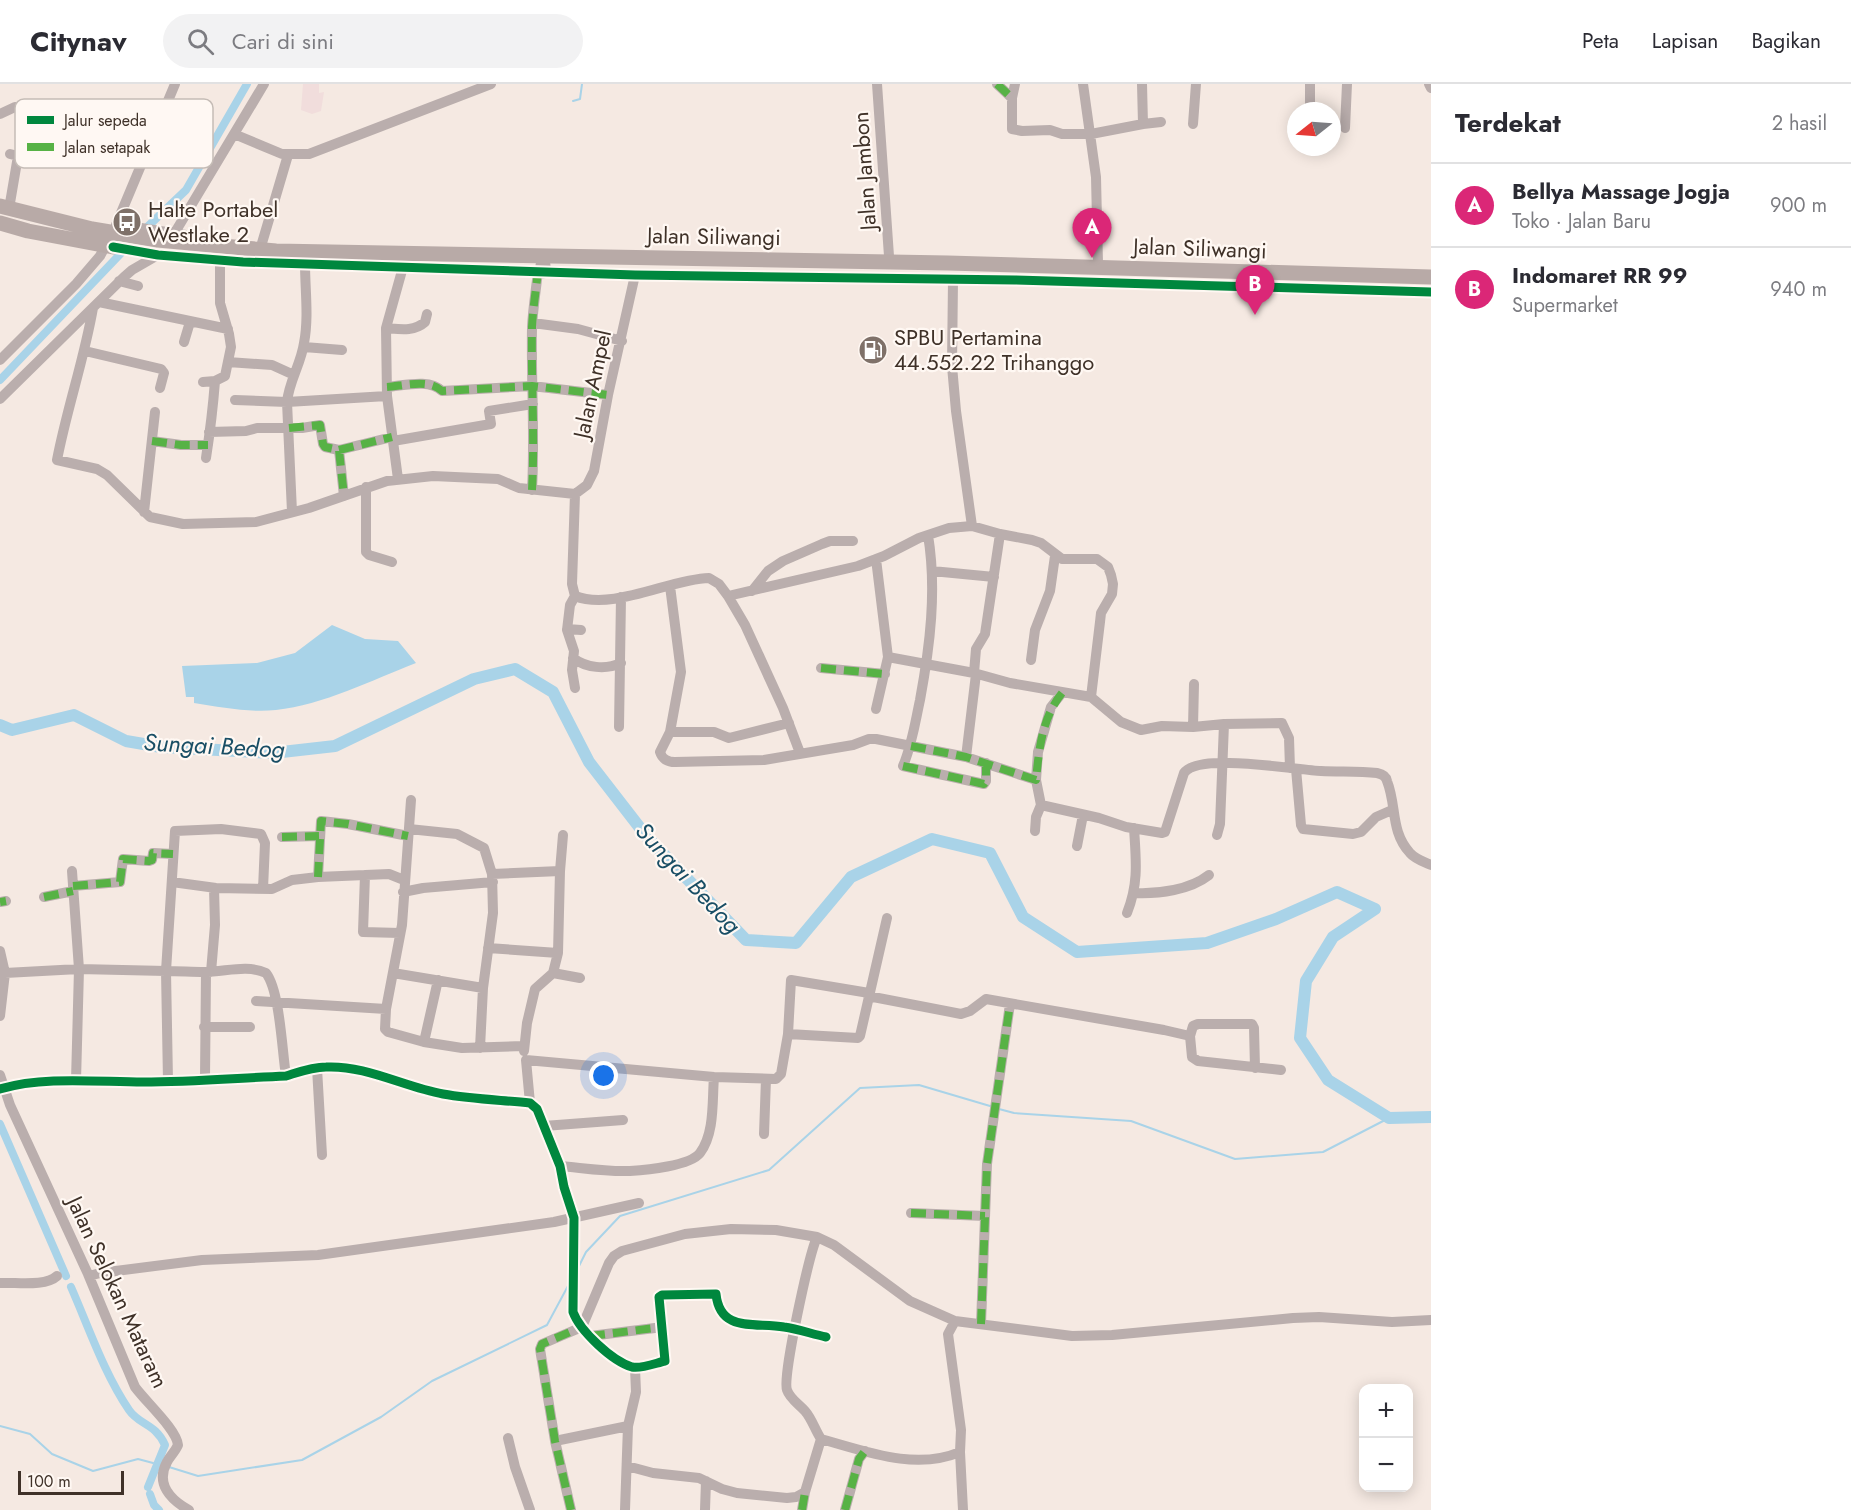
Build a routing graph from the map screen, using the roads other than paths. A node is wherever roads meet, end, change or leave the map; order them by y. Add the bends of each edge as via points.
1 (175, 84) edge
2 (264, 84) edge
3 (491, 84) edge
4 (877, 84) edge
5 (997, 84) edge
6 (1015, 84) edge
7 (1083, 84) edge
8 (1142, 84) edge
9 (1196, 84) edge
10 (1310, 84) edge
11 (1347, 84) edge
12 (1430, 84) edge
13 (1431, 88) edge
14 (1012, 98) junction
15 (169, 99) edge
16 (1310, 102) edge
17 (15, 107) dead end
18 (0, 114) edge
19 (1161, 122) dead end
20 (1143, 124) junction
21 (1193, 124) dead end
22 (1344, 128) dead end
23 (234, 134) junction
24 (1091, 134) junction
25 (10, 154) dead end
26 (15, 155) edge
27 (288, 155) junction
28 (213, 164) edge
29 (15, 165) edge
30 (142, 168) edge
31 (211, 168) edge
32 (3, 203) edge
33 (0, 216) edge
34 (0, 223) edge
35 (119, 225) junction
36 (91, 233) junction
37 (262, 243) junction
38 (158, 244) junction
39 (109, 246) junction
40 (498, 252) junction
41 (557, 253) junction
42 (381, 256) junction
43 (889, 256) junction
44 (466, 258) junction
45 (220, 260) junction
46 (305, 263) junction
47 (1098, 263) junction
48 (403, 267) junction
49 (541, 269) junction
50 (1431, 272) edge
51 (635, 275) junction
52 (1015, 277) junction
53 (1431, 277) edge
54 (952, 280) junction
55 (119, 281) junction
56 (138, 286) dead end
57 (1333, 286) junction
58 (1431, 286) edge
59 (1431, 292) edge
60 (96, 305) junction
61 (427, 314) dead end
62 (190, 322) junction
63 (533, 323) junction
64 (386, 328) junction
65 (228, 329) junction
66 (622, 341) junction
67 (184, 342) dead end
68 (304, 347) junction
69 (342, 350) dead end
70 (85, 351) junction
71 (0, 360) edge
72 (228, 362) junction
73 (294, 375) junction
74 (215, 381) junction
75 (202, 382) dead end
76 (532, 386) junction
77 (160, 388) dead end
78 (387, 392) junction
79 (608, 395) junction
80 (0, 399) edge
81 (235, 399) dead end
82 (287, 402) junction
83 (533, 404) junction
84 (155, 412) dead end
85 (288, 428) junction
86 (209, 432) junction
87 (392, 439) junction
88 (152, 441) junction
89 (207, 445) junction
90 (339, 450) junction
91 (206, 458) dead end
92 (398, 479) junction
93 (366, 487) junction
94 (532, 490) junction
95 (575, 494) junction
96 (344, 496) junction
97 (144, 512) junction
98 (292, 512) junction
99 (972, 526) junction
100 (1000, 534) junction
101 (928, 535) junction
102 (853, 541) dead end
103 (1055, 556) junction
104 (876, 559) junction
105 (392, 562) dead end
106 (932, 571) junction
107 (994, 577) junction
108 (670, 586) junction
109 (752, 591) junction
110 (575, 596) junction
111 (728, 596) junction
112 (621, 597) junction
113 (567, 628) junction
114 (581, 630) dead end
115 (888, 657) junction
116 (573, 658) junction
117 (1031, 660) dead end
118 (621, 663) junction
119 (926, 666) junction
120 (821, 669) dead end
121 (885, 674) junction
122 (975, 674) junction
123 (1194, 684) dead end
124 (575, 688) dead end
125 (1062, 693) junction
126 (1091, 697) junction
127 (876, 709) dead end
128 (789, 723) junction
129 (1224, 724) junction
130 (619, 727) dead end
131 (1193, 727) junction
132 (670, 732) junction
133 (911, 746) junction
134 (800, 753) junction
135 (966, 757) junction
136 (986, 763) junction
137 (1224, 763) junction
138 (1293, 769) junction
139 (1036, 780) junction
140 (411, 800) dead end
141 (1041, 805) junction
142 (1392, 810) junction
143 (1083, 815) junction
144 (1134, 828) junction
145 (1035, 831) dead end
146 (409, 833) junction
147 (563, 835) dead end
148 (1217, 835) dead end
149 (319, 836) junction
150 (282, 837) dead end
151 (1077, 846) dead end
152 (173, 854) junction
153 (1431, 865) edge
154 (72, 871) dead end
155 (560, 871) junction
156 (365, 875) junction
157 (1209, 875) dead end
158 (318, 877) junction
159 (492, 878) junction
160 (404, 880) junction
161 (172, 882) junction
162 (214, 888) junction
163 (73, 889) junction
164 (263, 889) junction
165 (403, 892) junction
166 (1135, 893) junction
167 (44, 897) dead end
168 (1127, 913) dead end
169 (887, 918) dead end
170 (400, 933) junction
171 (488, 948) junction
172 (0, 951) edge
173 (558, 953) junction
174 (79, 969) junction
175 (166, 970) junction
176 (208, 972) junction
177 (5, 973) junction
178 (393, 973) junction
179 (553, 973) junction
180 (580, 978) dead end
181 (438, 980) junction
182 (483, 988) junction
183 (868, 994) junction
184 (256, 1001) dead end
185 (276, 1003) junction
186 (1010, 1004) junction
187 (386, 1009) junction
188 (0, 1016) edge
189 (204, 1027) junction
190 (250, 1027) dead end
191 (788, 1034) junction
192 (1190, 1036) junction
193 (424, 1042) junction
194 (523, 1046) junction
195 (480, 1048) junction
196 (526, 1060) junction
197 (317, 1068) junction
198 (1254, 1068) junction
199 (1281, 1070) dead end
200 (0, 1075) edge
201 (286, 1076) junction
202 (714, 1077) junction
203 (205, 1079) junction
204 (765, 1079) junction
205 (76, 1081) junction
206 (168, 1081) junction
207 (2, 1089) edge
208 (530, 1103) junction
209 (623, 1120) dead end
210 (544, 1126) junction
211 (764, 1134) dead end
212 (322, 1155) dead end
213 (560, 1166) junction
214 (639, 1203) dead end
215 (911, 1213) dead end
216 (985, 1216) junction
217 (574, 1218) junction
218 (815, 1240) junction
219 (57, 1276) dead end
220 (89, 1276) junction
221 (0, 1283) edge
222 (1431, 1320) edge
223 (954, 1321) junction
224 (981, 1324) junction
225 (582, 1327) junction
226 (663, 1327) junction
227 (795, 1330) junction
228 (590, 1336) junction
229 (826, 1337) dead end
230 (634, 1368) junction
231 (628, 1426) junction
232 (508, 1438) dead end
233 (820, 1439) junction
234 (555, 1441) junction
235 (865, 1451) junction
236 (960, 1452) junction
237 (627, 1466) junction
238 (706, 1481) junction
239 (805, 1492) junction
240 (189, 1510) edge
241 (530, 1510) edge
242 (571, 1510) edge
243 (626, 1510) edge
244 (705, 1510) edge
245 (802, 1510) edge
246 (845, 1510) edge
247 (963, 1510) edge

1 - 15 street
2 - 23 street
3 - 27 street via 309,154
4 - 43 street, Jalan Jambon
5 - 14 street
6 - 14 street
7 - 24 street
8 - 20 street
9 - 21 street
10 - 16 street
11 - 22 street
12 - 13 street
14 - 24 street via 1014,130
17 - 18 street
19 - 20 street
20 - 24 street
23 - 27 street
23 - 28 street
24 - 47 street via 1097,182
25 - 26 street
27 - 37 street
29 - 32 street
30 - 35 street
31 - 38 street
32 - 35 highway
32 - 36 highway, Jalan Siliwangi
33 - 36 highway, Jalan Siliwangi
34 - 39 highway
35 - 38 street
36 - 38 highway, Jalan Siliwangi
37 - 38 street
37 - 42 street
38 - 39 street
38 - 42 highway, Jalan Siliwangi via 206,254
38 - 45 street
38 - 55 street
39 - 71 street
40 - 41 highway, Jalan Siliwangi
40 - 42 street
40 - 44 highway, Jalan Siliwangi
41 - 43 street
41 - 53 highway, Jalan Siliwangi
42 - 44 highway, Jalan Siliwangi
42 - 46 street
42 - 48 street
43 - 47 street
44 - 49 highway, Jalan Siliwangi
45 - 46 street
45 - 65 street via 220,303
46 - 68 street
47 - 50 street
48 - 49 street
48 - 64 street
49 - 51 street
49 - 52 highway, Jalan Siliwangi
49 - 63 street
51 - 54 street
51 - 66 street, Jalan Ampel
52 - 54 street
52 - 57 highway, Jalan Siliwangi
54 - 99 street via 952,366
55 - 56 street
55 - 60 street
57 - 58 highway, Jalan Siliwangi
57 - 59 street
60 - 62 street
60 - 70 street
60 - 80 street
61 - 64 street via 418,327
62 - 65 street
62 - 67 street
63 - 66 street via 578,329
63 - 76 street
64 - 78 street
65 - 72 street
66 - 79 street, Jalan Ampel
68 - 69 street
68 - 73 street
70 - 77 street via 164,370
70 - 97 street via 57,460 107,475
72 - 73 street via 273,365
72 - 74 street via 225,376
73 - 82 street
74 - 75 street
74 - 86 street
76 - 78 street via 442,391 428,384
76 - 79 street
76 - 83 street
78 - 82 street
78 - 87 street
79 - 95 street, Jalan Ampel via 594,471 587,485
81 - 82 street
82 - 85 street
83 - 87 street via 489,411 490,424
83 - 94 street
84 - 88 street
85 - 86 street
85 - 90 street via 320,425 325,447
85 - 98 street
86 - 89 street
87 - 90 street
87 - 92 street
88 - 89 street
88 - 97 street
89 - 91 street
90 - 96 street
92 - 93 street
92 - 94 street via 474,477
93 - 96 street
93 - 105 street via 366,552
94 - 95 street
95 - 110 street
96 - 98 street
97 - 98 street via 150,517 183,524 205,524 256,522
99 - 100 street
99 - 101 street
100 - 103 street via 1041,543
100 - 107 street
101 - 104 street
101 - 106 street
102 - 109 street via 830,541 783,561 768,571
103 - 117 street
103 - 126 street via 1062,560 1097,559 1111,575 1112,594 1101,614
104 - 109 street
104 - 115 street
106 - 107 street
106 - 119 street
107 - 122 street via 985,634 976,649
108 - 111 street via 709,578
108 - 112 street
108 - 132 street via 681,672
109 - 111 street
110 - 112 street
110 - 113 street
111 - 128 street
112 - 118 street
113 - 114 street
113 - 116 street
115 - 119 street
115 - 121 street
116 - 118 street via 591,666
116 - 124 street
118 - 130 street
119 - 122 street
119 - 133 street
120 - 121 street
121 - 127 street
122 - 125 street
122 - 135 street
123 - 131 street
125 - 126 street
125 - 139 street via 1051,707 1044,729
126 - 131 street via 1133,729
128 - 132 street via 729,738 714,732
128 - 134 street
129 - 131 street
129 - 137 street
129 - 138 street via 1282,723 1289,738
132 - 134 street via 660,752 675,762 764,760
133 - 134 street via 869,739
133 - 135 street
133 - 136 street via 903,766 984,784
135 - 136 street
136 - 139 street
137 - 138 street
137 - 144 street via 1188,768 1165,832
137 - 148 street
138 - 142 street via 1383,775
138 - 142 street via 1303,829 1353,834
139 - 141 street
140 - 146 street
141 - 143 street
141 - 145 street
142 - 153 street via 1400,839 1412,856
143 - 144 street
143 - 151 street
144 - 166 street
146 - 149 street via 324,820
146 - 159 street via 457,834 484,847
146 - 160 street
147 - 155 street
149 - 150 street
149 - 158 street
152 - 161 street
152 - 163 street via 153,853 149,861 123,859 120,882
152 - 164 street via 177,831 221,829 261,834 265,843
154 - 163 street
155 - 159 street
155 - 173 street
156 - 158 street
156 - 160 street via 389,874
156 - 170 street via 363,932
157 - 166 street via 1189,886
158 - 164 street
159 - 165 street
159 - 171 street
160 - 165 street
161 - 162 street
161 - 175 street
162 - 164 street
162 - 176 street
163 - 167 street
163 - 174 street
165 - 170 street
166 - 168 street
169 - 183 street
170 - 178 street
171 - 173 street
171 - 182 street
172 - 177 street
173 - 179 street
174 - 175 street
174 - 177 street
174 - 205 street
175 - 176 street
175 - 206 street
176 - 185 street via 240,968 264,971
176 - 189 street
177 - 188 street
178 - 181 street
178 - 187 street
179 - 180 street
179 - 194 street via 535,989
181 - 182 street
181 - 193 street
182 - 195 street
183 - 186 street via 961,1014 986,999
183 - 191 street via 858,1038
183 - 191 street via 790,980
184 - 185 street
185 - 187 street
185 - 201 street
186 - 192 street
186 - 216 street via 987,1164
187 - 193 street via 388,1032
189 - 190 street
189 - 203 street
191 - 204 street via 781,1074 776,1079
192 - 198 street via 1190,1051 1198,1061
192 - 198 street via 1193,1026 1198,1024 1252,1024
193 - 195 street
194 - 195 street
194 - 196 street
196 - 202 street
196 - 208 street
197 - 201 street
197 - 208 street via 358,1070 445,1094
197 - 212 street
198 - 199 street
200 - 207 street, Jalan Selokan Mataram
201 - 203 street
202 - 204 street
202 - 213 street via 708,1137 694,1159 628,1171
203 - 206 street
204 - 211 street
205 - 206 street
205 - 207 street
207 - 220 street, Jalan Selokan Mataram
208 - 210 street
209 - 210 street
210 - 213 street
213 - 217 street
214 - 217 street
215 - 216 street
216 - 224 street
217 - 220 street via 318,1255 202,1260
217 - 225 street via 573,1312
218 - 223 street via 834,1245 910,1301
218 - 225 street via 776,1230 731,1229 685,1234 622,1251 609,1263
218 - 227 street
219 - 221 street via 41,1282
220 - 240 street, Jalan Selokan Mataram via 135,1387 175,1435 178,1445 163,1472 163,1485 169,1497
222 - 224 street via 1392,1322 1319,1317 1072,1336
223 - 224 street
223 - 236 street via 948,1334 961,1430
225 - 228 street
225 - 234 street via 540,1347
226 - 227 street via 660,1296 716,1294 723,1315 729,1320
226 - 228 street
226 - 230 street via 665,1361
227 - 229 street
227 - 233 street via 786,1389 810,1417
228 - 230 street
230 - 231 street via 636,1392
231 - 234 street
231 - 237 street
232 - 241 street
233 - 235 street
233 - 239 street
234 - 242 street
235 - 236 street via 916,1461
235 - 246 street via 859,1459
236 - 247 street
237 - 238 street
237 - 243 street
238 - 239 street via 737,1493 787,1498
238 - 244 street
239 - 245 street

